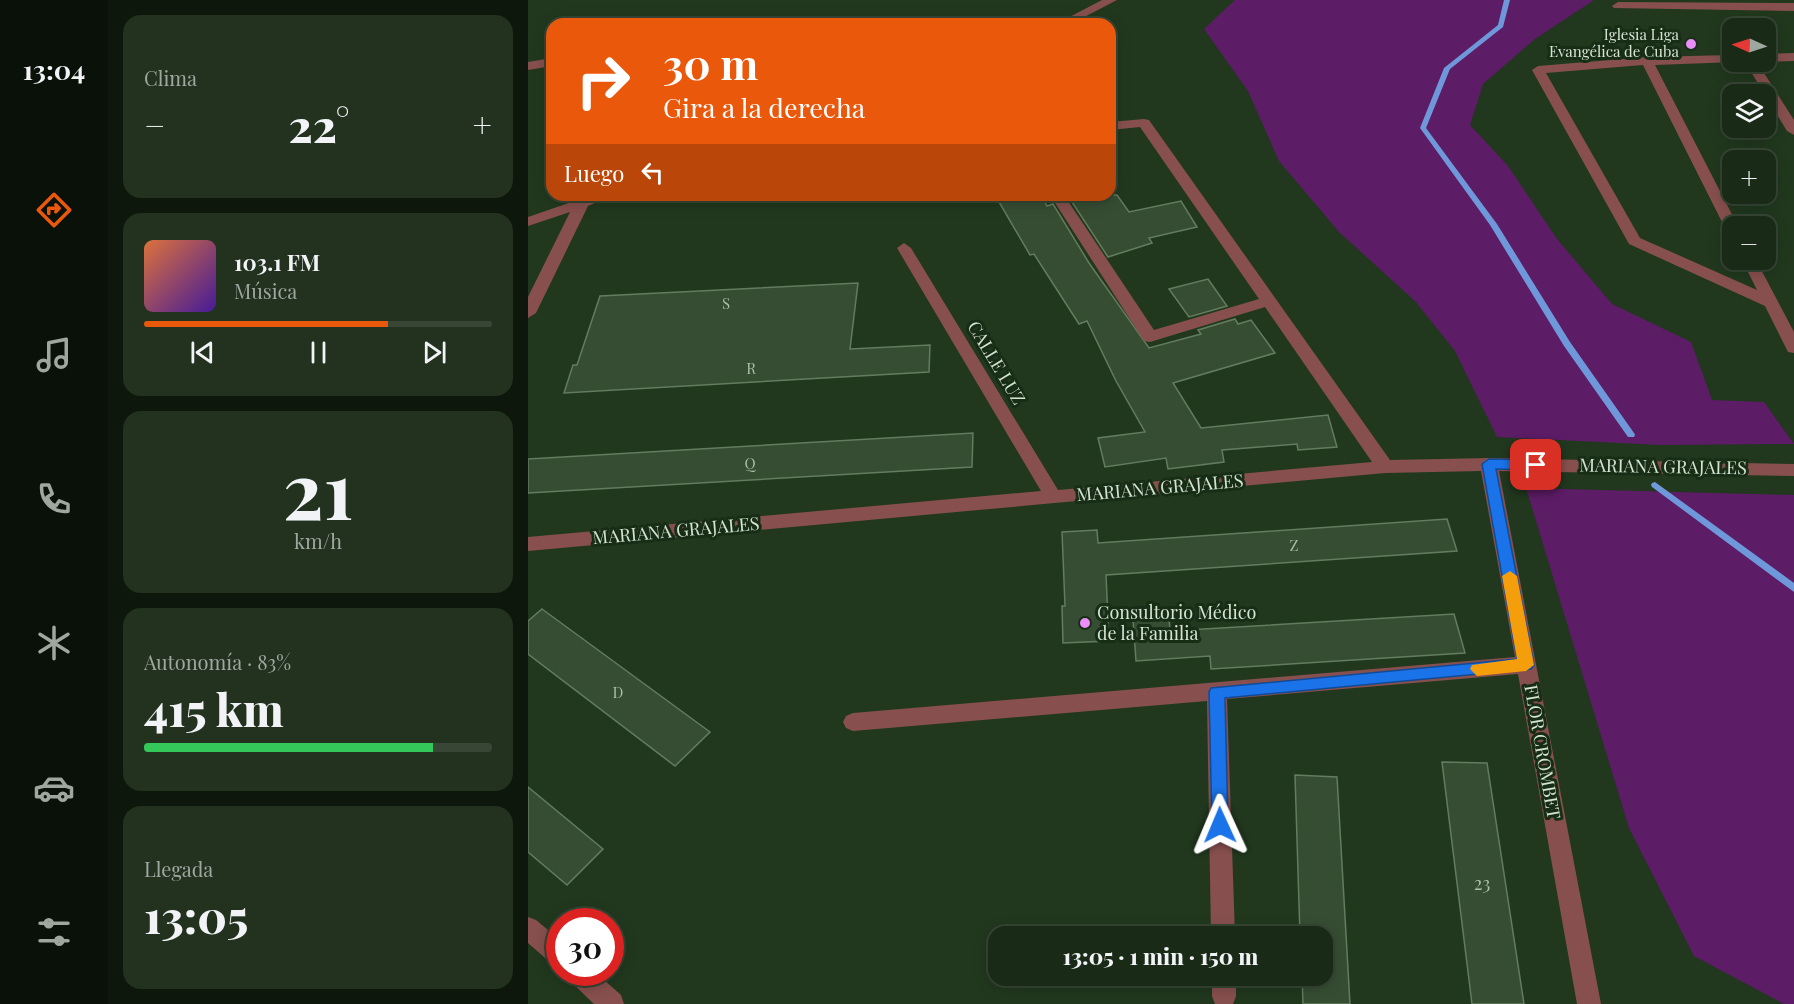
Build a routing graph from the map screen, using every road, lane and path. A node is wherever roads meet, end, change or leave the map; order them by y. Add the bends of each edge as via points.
1 (1111, 0) edge
2 (1618, 6) dead end
3 (1794, 7) edge
4 (1074, 18) edge
5 (1794, 57) edge
6 (1776, 58) edge
7 (1722, 59) edge
8 (1647, 61) junction
9 (546, 63) edge
10 (528, 66) edge
11 (1757, 72) edge
12 (1116, 125) edge
13 (1794, 131) edge
14 (588, 201) edge
15 (1061, 201) edge
16 (582, 203) junction
17 (1726, 216) edge
18 (528, 222) edge
19 (904, 248) dead end
20 (1754, 270) edge
21 (1269, 301) junction
22 (1770, 302) junction
23 (528, 313) edge
24 (1794, 348) edge
25 (1489, 464) junction
26 (1385, 467) junction
27 (1794, 470) edge
28 (1054, 498) junction
29 (528, 544) edge
30 (1526, 665) junction
31 (1217, 692) junction
32 (853, 722) dead end
33 (1223, 926) edge
34 (528, 928) edge
35 (546, 944) edge
36 (592, 986) edge
37 (612, 1004) edge
38 (1589, 1004) edge

1 - 4 street
2 - 3 street
5 - 6 street
7 - 8 street
8 - 17 street
8 - 22 street via 1538,70 1634,241
9 - 10 street
11 - 13 street
12 - 21 street via 1144,123
14 - 16 street
15 - 21 street via 1150,337
16 - 18 street
16 - 23 street
19 - 28 street, CALLE LUZ
20 - 22 street
21 - 26 street
22 - 24 street
25 - 26 street, MARIANA GRAJALES
25 - 27 street, MARIANA GRAJALES
25 - 30 street, FLOR CROMBET
26 - 28 street, MARIANA GRAJALES
28 - 29 street, MARIANA GRAJALES
30 - 31 street
30 - 38 street, FLOR CROMBET
31 - 32 street
31 - 33 street
34 - 35 street
36 - 37 street

